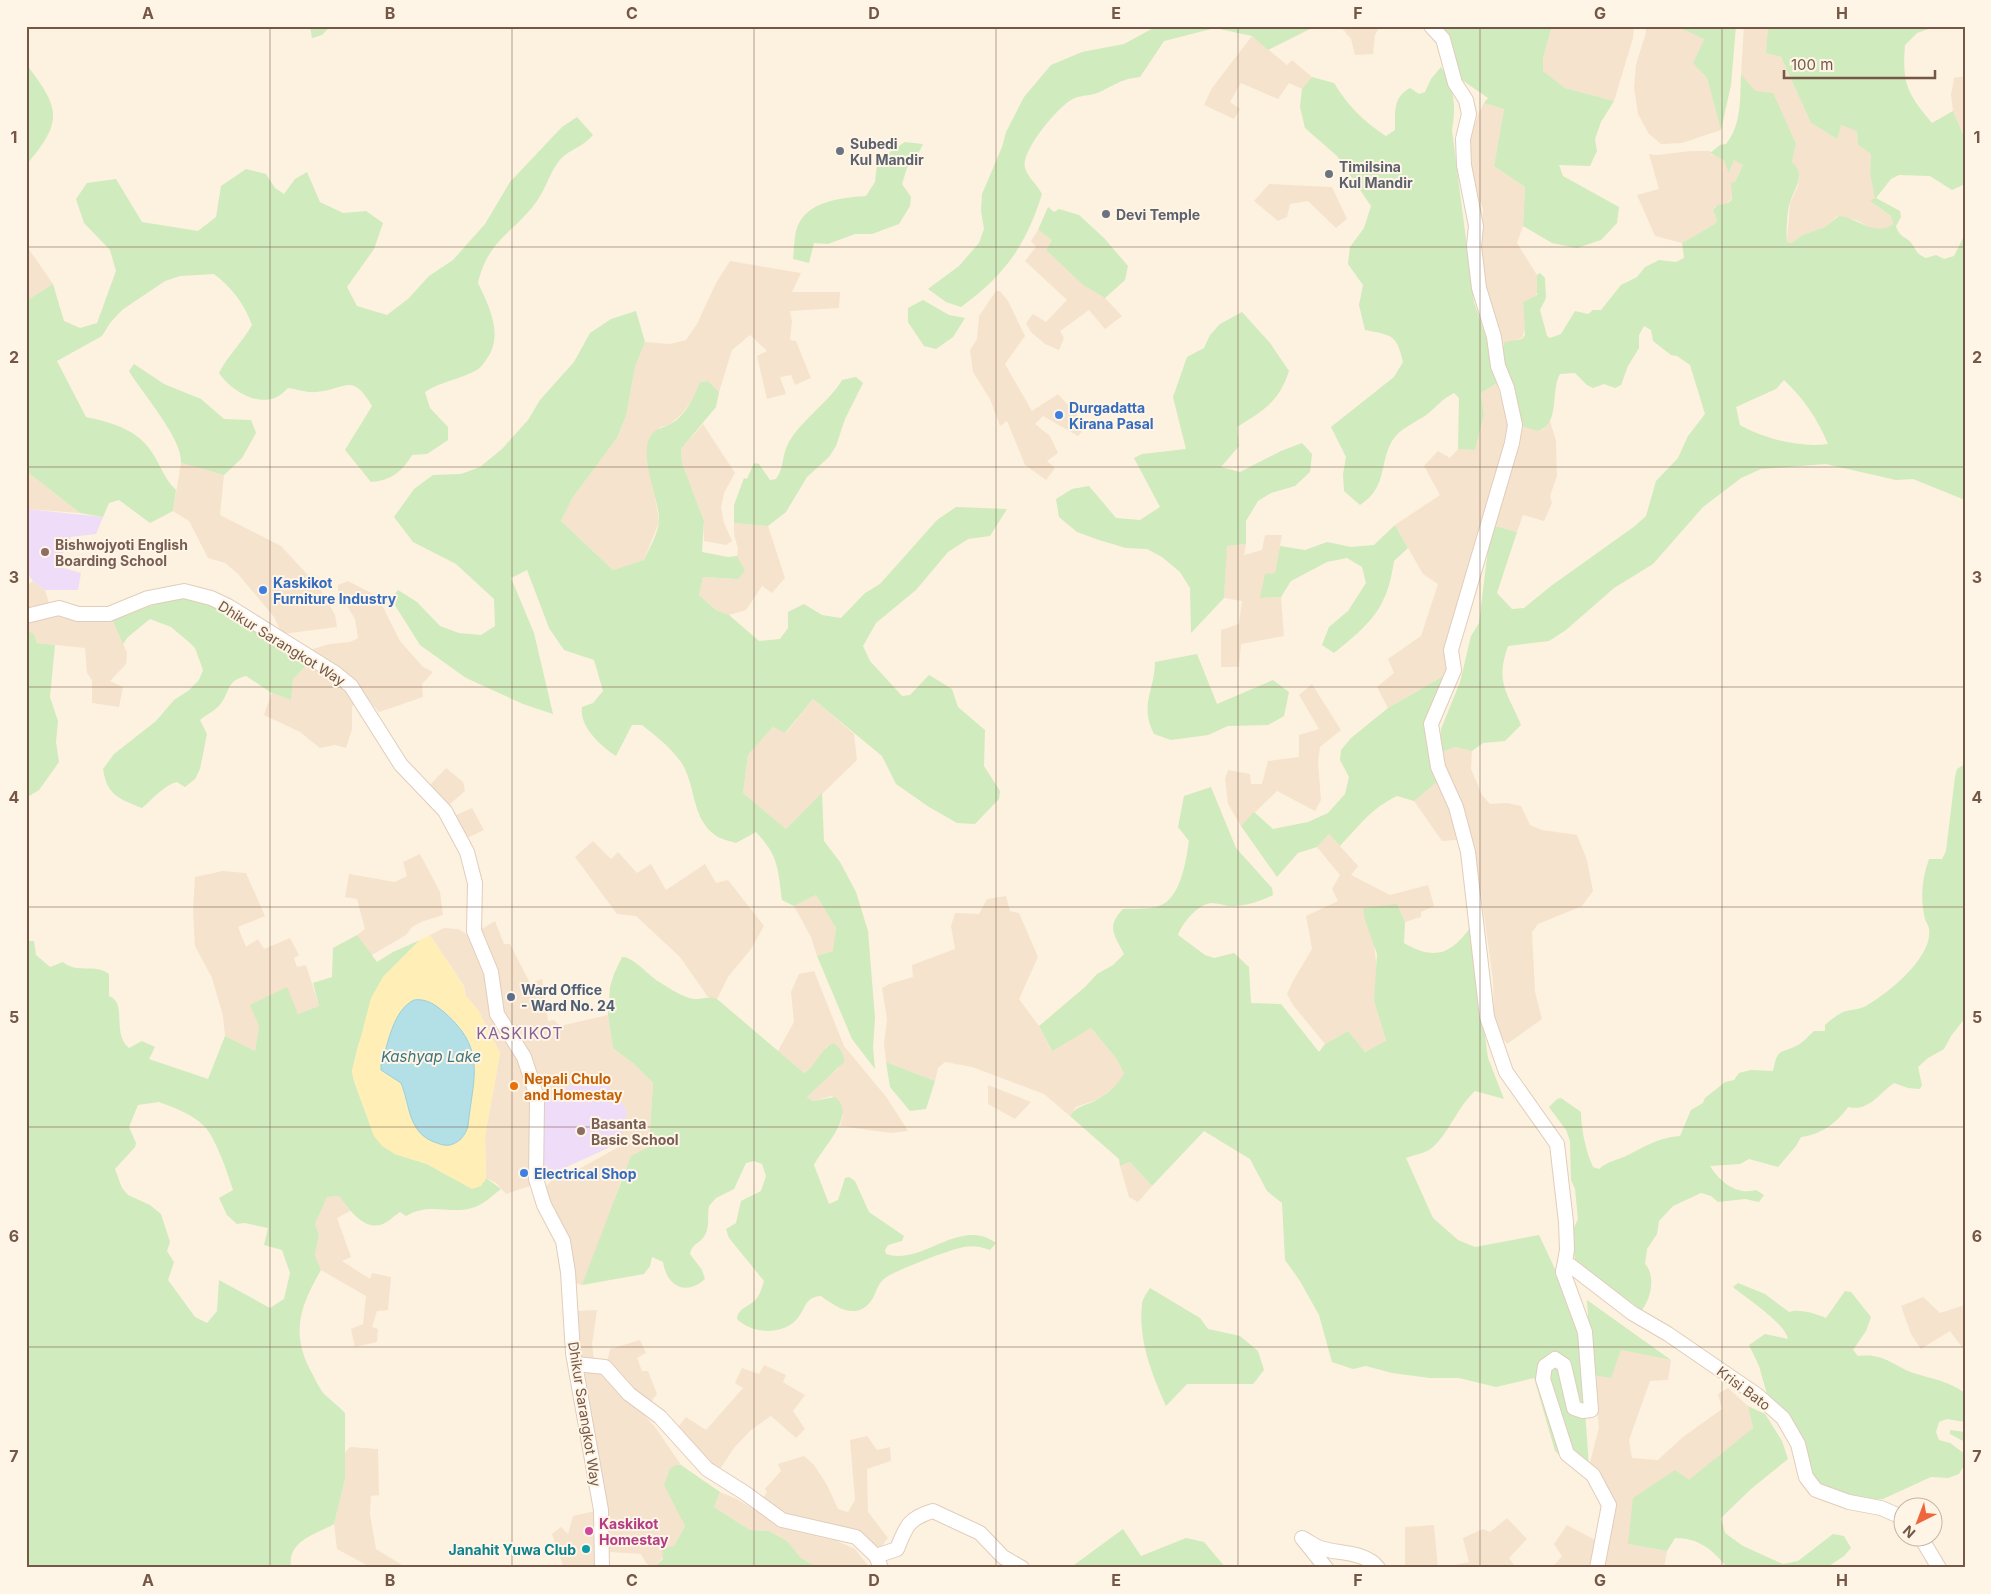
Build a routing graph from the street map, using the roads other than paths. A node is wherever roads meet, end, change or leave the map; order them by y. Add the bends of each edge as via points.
1 (1431, 26) edge
2 (26, 616) edge
3 (1563, 1272) junction
4 (576, 1364) junction
5 (1894, 1514) edge
6 (1926, 1546) edge
7 (878, 1562) edge
8 (602, 1568) edge
9 (1022, 1568) edge
10 (1326, 1568) edge
11 (1378, 1568) edge
12 (1597, 1568) edge
13 (1939, 1568) edge

1 - 3 street via 1443,39 1454,83 1466,100 1469,114 1463,139 1464,165 1476,226 1474,246 1479,288 1515,425 1451,650 1454,670 1431,724 1438,767 1456,807 1468,852 1487,1017 1506,1072 1557,1144 1566,1222 1567,1250
2 - 4 street, Dhikur Sarangkot Way via 59,608 78,614 110,614 148,598 184,591 211,598 351,686 401,765 445,811 467,852 475,883 474,931 491,972 497,1014 524,1057 534,1088 537,1102 536,1179 544,1205 563,1242
3 - 5 street, Krisi Bato via 1571,1266 1632,1313 1757,1396 1783,1418 1798,1444 1806,1477 1816,1490
3 - 12 street via 1585,1332 1591,1410 1583,1412 1574,1408 1564,1365 1555,1359 1545,1366 1543,1379 1567,1454 1593,1475 1609,1505
4 - 7 street via 605,1367 629,1394 660,1418 707,1469 782,1520 856,1538
4 - 8 street, Dhikur Sarangkot Way via 601,1510
6 - 13 street
7 - 9 street via 897,1549 904,1531 917,1516 933,1511 980,1533 1003,1557
10 - 11 street via 1302,1538 1320,1548 1352,1554 1375,1563

